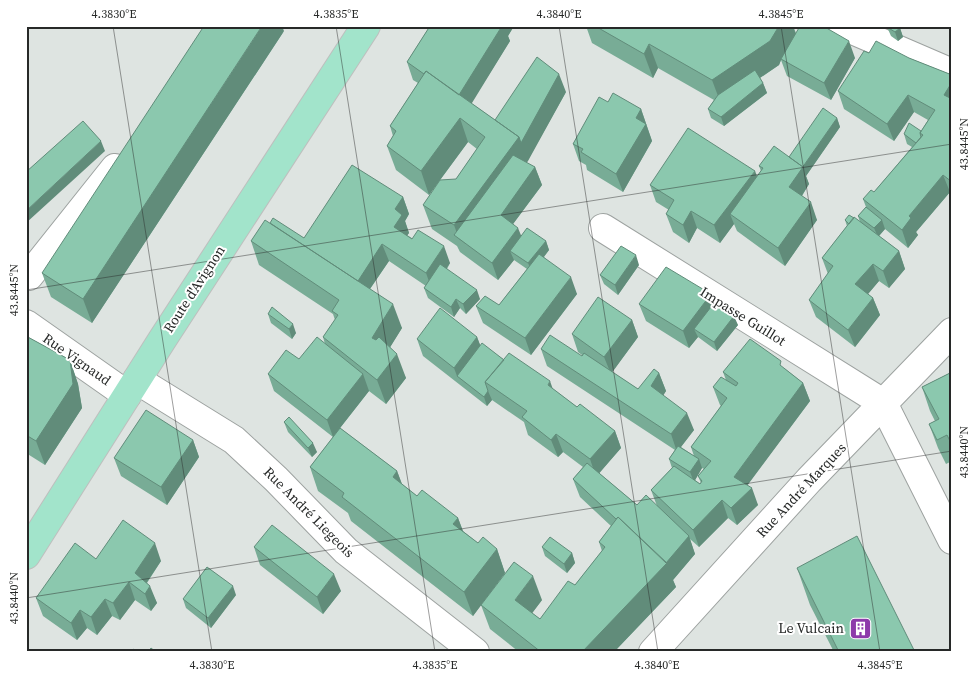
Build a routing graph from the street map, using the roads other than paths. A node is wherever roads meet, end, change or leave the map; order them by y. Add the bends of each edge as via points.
1 (366, 26) edge
2 (843, 26) edge
3 (952, 73) edge
4 (131, 148) edge
5 (602, 228) dead end
6 (27, 278) edge
7 (26, 324) edge
8 (952, 332) edge
9 (132, 387) junction
10 (883, 403) junction
11 (952, 540) edge
12 (26, 554) edge
13 (475, 652) edge
14 (653, 652) edge

1 - 9 main road, Route d'Avignon
2 - 3 street
4 - 6 street
5 - 10 street, Impasse Guillot
7 - 9 street, Rue Vignaud
8 - 10 street, Rue André Marques
9 - 12 main road, Route d'Avignon
9 - 13 street, Rue André Liegeois via 234,440 346,551
10 - 11 street
10 - 14 street, Rue André Marques

